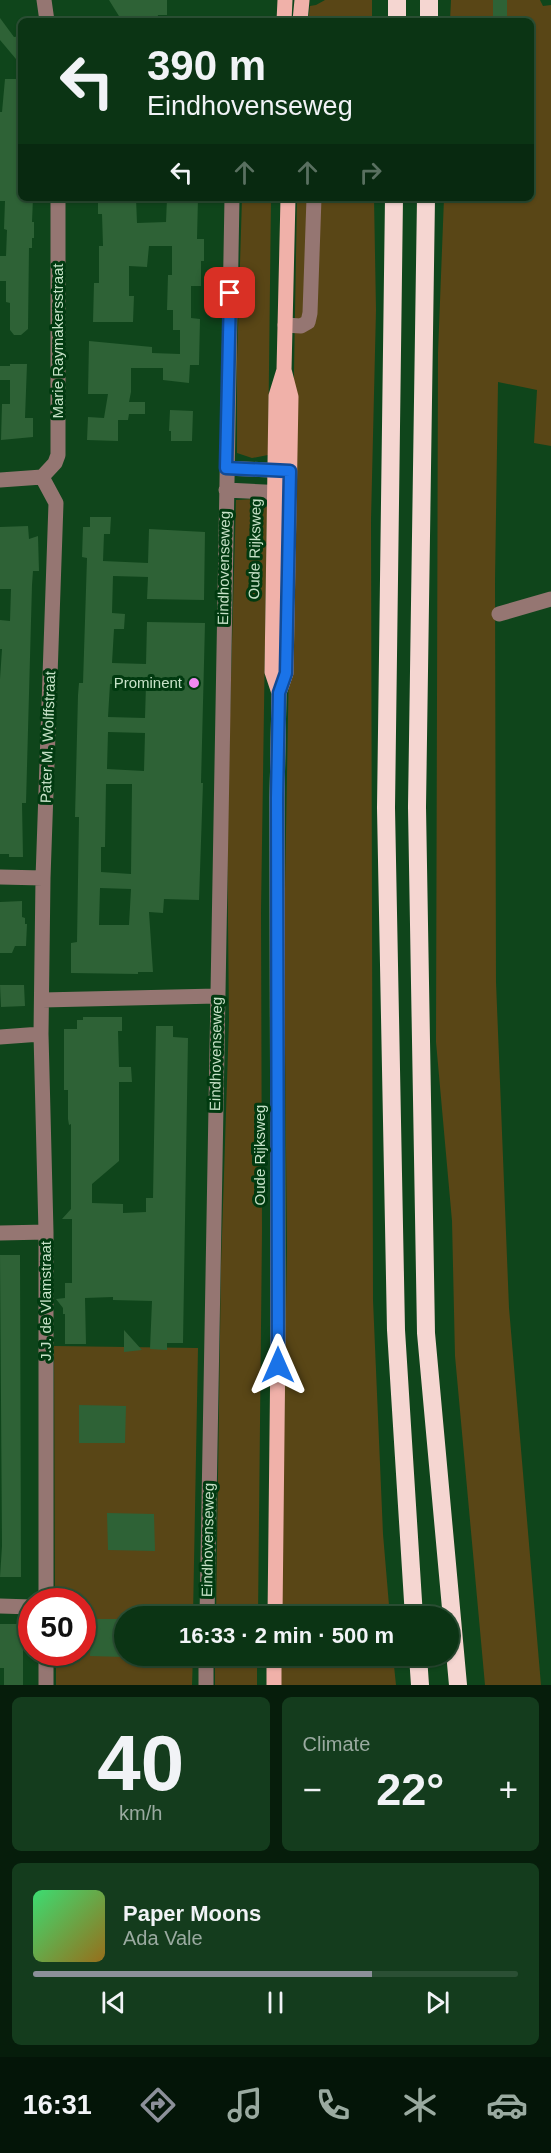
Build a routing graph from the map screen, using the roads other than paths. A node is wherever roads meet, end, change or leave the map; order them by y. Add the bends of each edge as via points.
1 (44, 0) edge
2 (285, 0) edge
3 (302, 0) edge
4 (397, 0) edge
5 (429, 0) edge
6 (47, 18) edge
7 (284, 18) edge
8 (300, 18) edge
9 (397, 18) edge
10 (429, 18) edge
11 (58, 201) edge
12 (232, 201) edge
13 (288, 201) edge
14 (314, 201) edge
15 (394, 201) edge
16 (426, 201) edge
17 (285, 326) junction
18 (284, 370) junction
19 (226, 468) junction
20 (274, 470) junction
21 (290, 471) junction
22 (42, 477) junction
23 (0, 480) edge
24 (226, 490) junction
25 (273, 492) junction
26 (290, 493) junction
27 (551, 599) edge
28 (499, 614) dead end
29 (279, 693) junction
30 (0, 877) edge
31 (42, 878) junction
32 (217, 996) junction
33 (42, 1000) junction
34 (40, 1034) junction
35 (0, 1037) edge
36 (46, 1232) junction
37 (0, 1233) edge
38 (46, 1588) edge
39 (0, 1606) edge
40 (207, 1606) edge
41 (275, 1606) edge
42 (413, 1606) edge
43 (18, 1607) edge
44 (46, 1666) edge
45 (206, 1666) edge
46 (274, 1666) edge
47 (419, 1666) edge
48 (46, 1685) edge
49 (206, 1685) edge
50 (274, 1685) edge
51 (420, 1685) edge
52 (458, 1685) edge

1 - 6 street
2 - 7 main road
3 - 8 main road
4 - 9 highway
5 - 10 highway
11 - 22 street, Marie Raymakersstraat via 58,455
12 - 19 street, Eindhovenseweg
13 - 17 main road, Oude Rijksweg
14 - 17 street via 308,322
15 - 42 highway via 386,808 396,1330
16 - 52 highway via 417,807 426,1333
17 - 18 main road, Oude Rijksweg
18 - 20 main road, Oude Rijksweg via 276,396
18 - 21 main road, Oude Rijksweg via 291,397
19 - 20 street
19 - 24 street, Eindhovenseweg
20 - 21 street
20 - 25 main road, Oude Rijksweg
21 - 26 main road, Oude Rijksweg
22 - 23 street
22 - 31 street, Pater M. Wolffstraat via 56,503
24 - 25 street, Eindhovenseweg
24 - 32 street, Eindhovenseweg
25 - 26 street, Eindhovenseweg
25 - 29 main road, Oude Rijksweg via 272,672
26 - 29 main road, Oude Rijksweg via 286,673
27 - 28 street
29 - 41 main road, Oude Rijksweg
30 - 31 street
31 - 33 street, Pater M. Wolffstraat
32 - 33 street
32 - 40 street, Eindhovenseweg
33 - 34 street, J.J. de Vlamstraat
34 - 35 street
34 - 36 street, J.J. de Vlamstraat
36 - 37 street
36 - 38 street, J.J. de Vlamstraat
39 - 43 street
44 - 48 street
45 - 49 street
46 - 50 main road
47 - 51 highway

